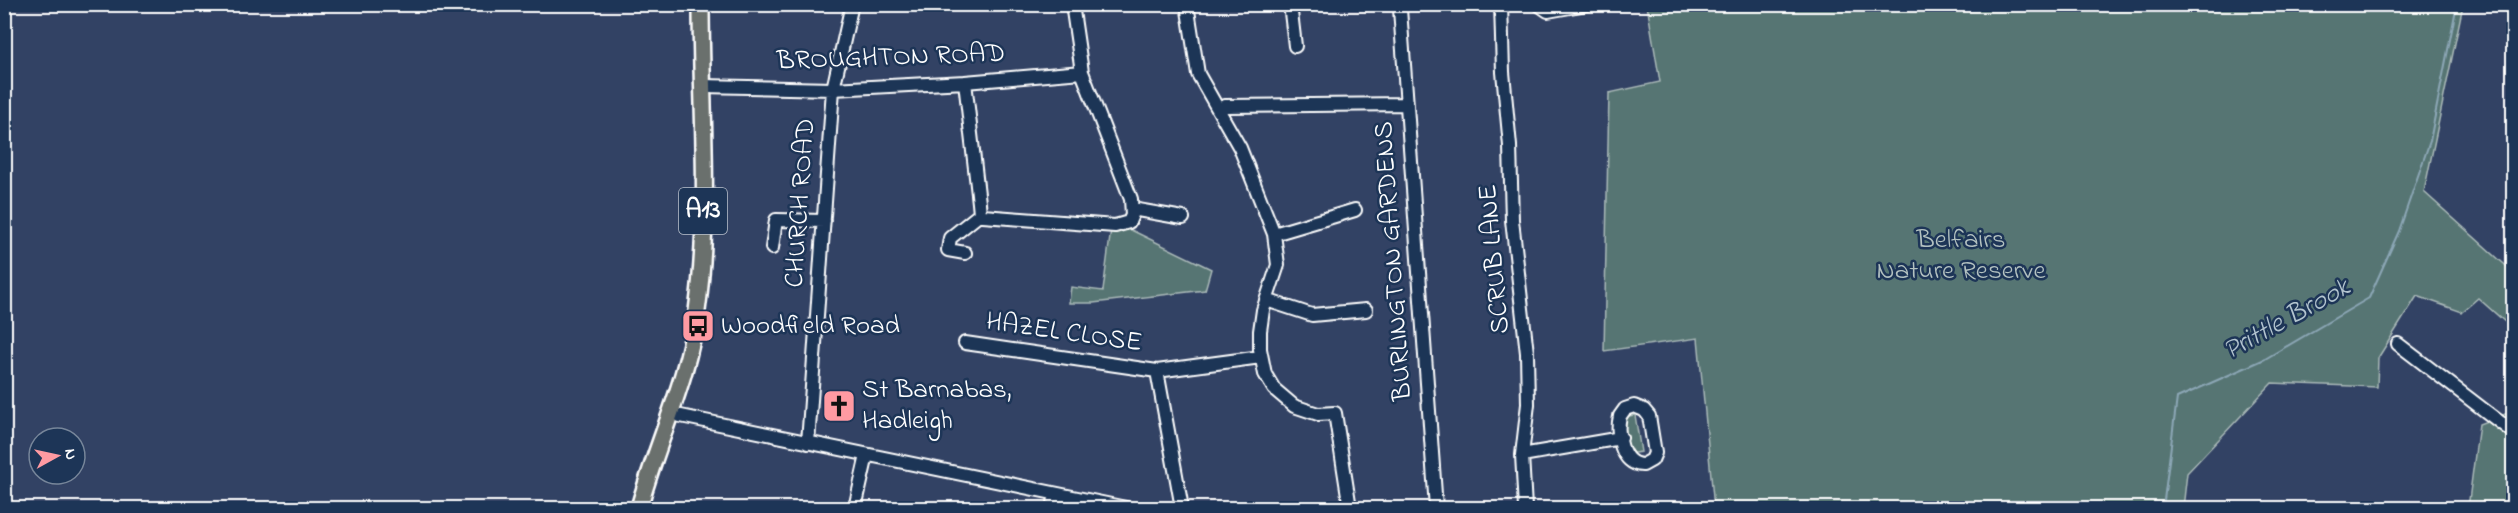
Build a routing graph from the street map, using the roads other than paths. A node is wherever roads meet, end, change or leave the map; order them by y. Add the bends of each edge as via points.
1 (701, 4) edge
2 (852, 4) edge
3 (1072, 4) edge
4 (1187, 4) edge
5 (1290, 4) edge
6 (1502, 4) edge
7 (1538, 4) edge
8 (1587, 4) edge
9 (1400, 9) dead end
10 (1295, 46) dead end
11 (1082, 72) junction
12 (965, 82) junction
13 (702, 86) junction
14 (833, 89) junction
15 (1407, 104) junction
16 (1218, 109) junction
17 (1132, 209) junction
18 (1355, 210) dead end
19 (980, 214) junction
20 (1183, 218) dead end
21 (824, 221) junction
22 (1274, 234) junction
23 (772, 248) dead end
24 (966, 253) dead end
25 (1266, 300) junction
26 (1366, 310) dead end
27 (964, 343) dead end
28 (2398, 344) dead end
29 (1261, 357) junction
30 (1157, 371) junction
31 (671, 414) junction
32 (2514, 433) edge
33 (1621, 438) junction
34 (808, 443) junction
35 (867, 455) junction
36 (1522, 455) junction
37 (1056, 494) junction
38 (639, 508) edge
39 (855, 508) edge
40 (1053, 508) edge
41 (1126, 508) edge
42 (1182, 508) edge
43 (1350, 508) edge
44 (1436, 508) edge
45 (1525, 508) edge

1 - 13 main road, A13
2 - 14 street, CHURCH ROAD
3 - 11 street
4 - 16 street via 1195,64
5 - 10 street
6 - 36 street, SCRUB LANE via 1512,220 1527,352 1528,404
7 - 8 street via 1548,11
9 - 15 street, BURLINGTON GARDENS
11 - 12 street, BROUGHTON ROAD
11 - 17 street
12 - 14 street, BROUGHTON ROAD
12 - 19 street
13 - 14 street, BROUGHTON ROAD
13 - 31 main road, A13 via 701,268 690,346
14 - 21 street, CHURCH ROAD
15 - 16 street via 1225,105
15 - 44 street, BURLINGTON GARDENS
16 - 22 street via 1246,162
17 - 19 street via 1129,222 1115,226
17 - 20 street
18 - 22 street
19 - 24 street via 950,237 948,250
21 - 23 street via 776,220
21 - 34 street, CHURCH ROAD
22 - 25 street via 1278,265
25 - 26 street via 1312,315
25 - 29 street via 1260,331
27 - 30 street, HAZEL CLOSE
28 - 32 street
29 - 30 street, HAZEL CLOSE
29 - 43 street via 1269,382 1286,402 1310,412 1335,413
30 - 42 street
31 - 34 street
31 - 38 main road, A13
33 - 33 street via 1622,412 1634,406 1644,410 1649,416 1654,444 1652,460 1643,465 1631,464
33 - 36 street
34 - 35 street
35 - 37 street
35 - 39 street
36 - 45 street, SCRUB LANE
37 - 40 street
37 - 41 street

